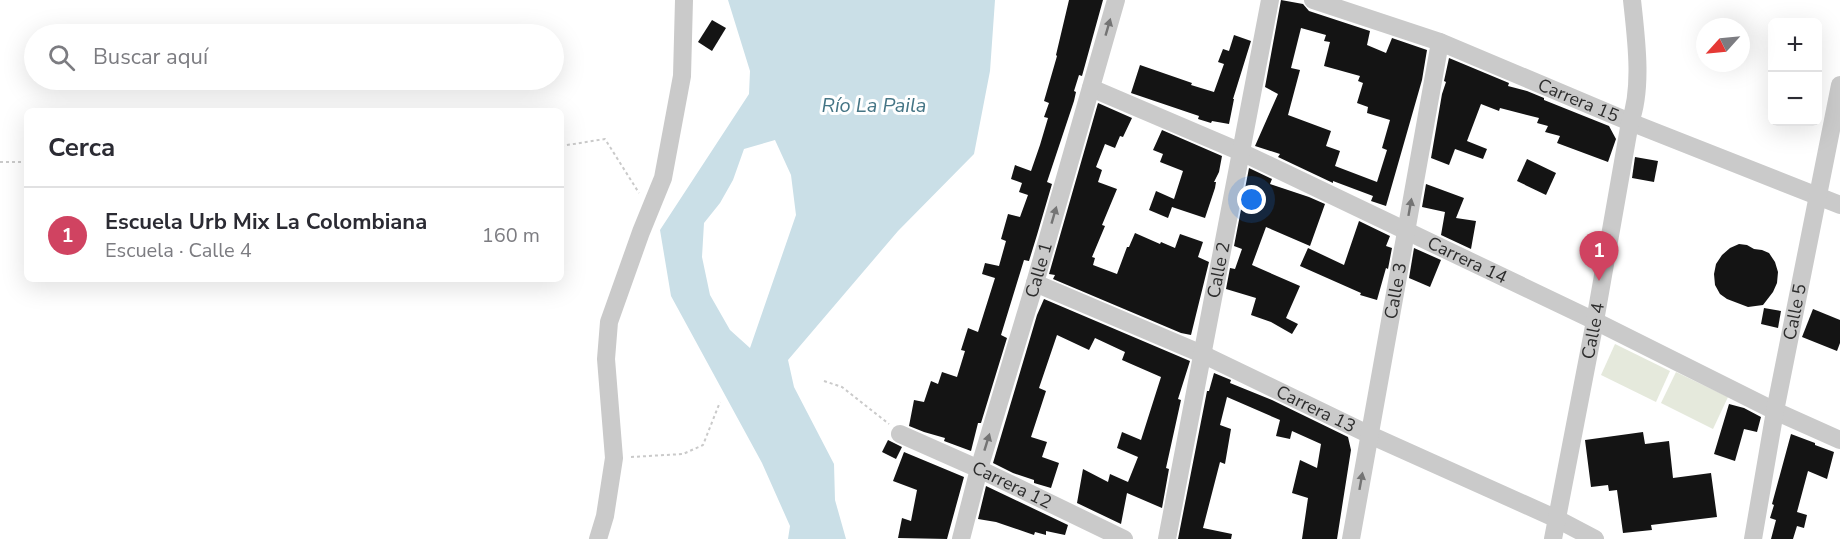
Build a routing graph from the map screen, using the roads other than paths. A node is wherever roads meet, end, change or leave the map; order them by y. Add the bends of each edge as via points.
1 (684, 0) edge
2 (1116, 0) edge
3 (1270, 0) edge
4 (1313, 0) edge
5 (1632, 0) edge
6 (1336, 4) edge
7 (1440, 42) junction
8 (1840, 85) edge
9 (1091, 88) junction
10 (1630, 122) junction
11 (1241, 152) junction
12 (1819, 196) junction
13 (1840, 205) edge
14 (1406, 232) junction
15 (1035, 282) junction
16 (1595, 321) junction
17 (1202, 354) junction
18 (1775, 411) junction
19 (900, 434) road end
20 (1370, 435) junction
21 (1840, 440) edge
22 (979, 469) junction
23 (1557, 519) junction
24 (598, 539) edge
25 (961, 539) edge
26 (1124, 539) edge
27 (1167, 539) edge
28 (1351, 539) edge
29 (1553, 539) edge
30 (1595, 539) edge
31 (1753, 539) edge

1 - 24 street via 682,76 663,178 609,322 606,359 614,458
9 -> 2 street, Calle 1
3 - 11 street, Calle 2
4 - 6 street, Carrera 15
5 - 10 street, Calle 4 via 1636,107
6 - 7 street, Carrera 15
7 - 10 street, Carrera 15
14 -> 7 street, Calle 3
8 - 12 street, Calle 5
9 - 11 street, Carrera 14
15 -> 9 street, Calle 1
10 - 12 street, Carrera 15
10 - 16 street, Calle 4
11 - 14 street, Carrera 14
11 - 17 street, Calle 2
12 - 13 street, Carrera 15
12 - 18 street, Calle 5
14 - 16 street, Carrera 14
14 - 20 street, Calle 3
15 - 17 street, Carrera 13
22 -> 15 street, Calle 1
16 - 18 street, Carrera 14
16 - 23 street, Calle 4
17 - 20 street, Carrera 13
17 - 27 street, Calle 2
18 - 21 street, Carrera 14
18 - 31 street, Calle 5
19 - 22 street, Carrera 12
20 - 23 street, Carrera 13
28 -> 20 street, Calle 3
22 - 25 street, Calle 1
22 - 26 street, Carrera 12
23 - 29 street, Calle 4
23 - 30 street, Carrera 13

